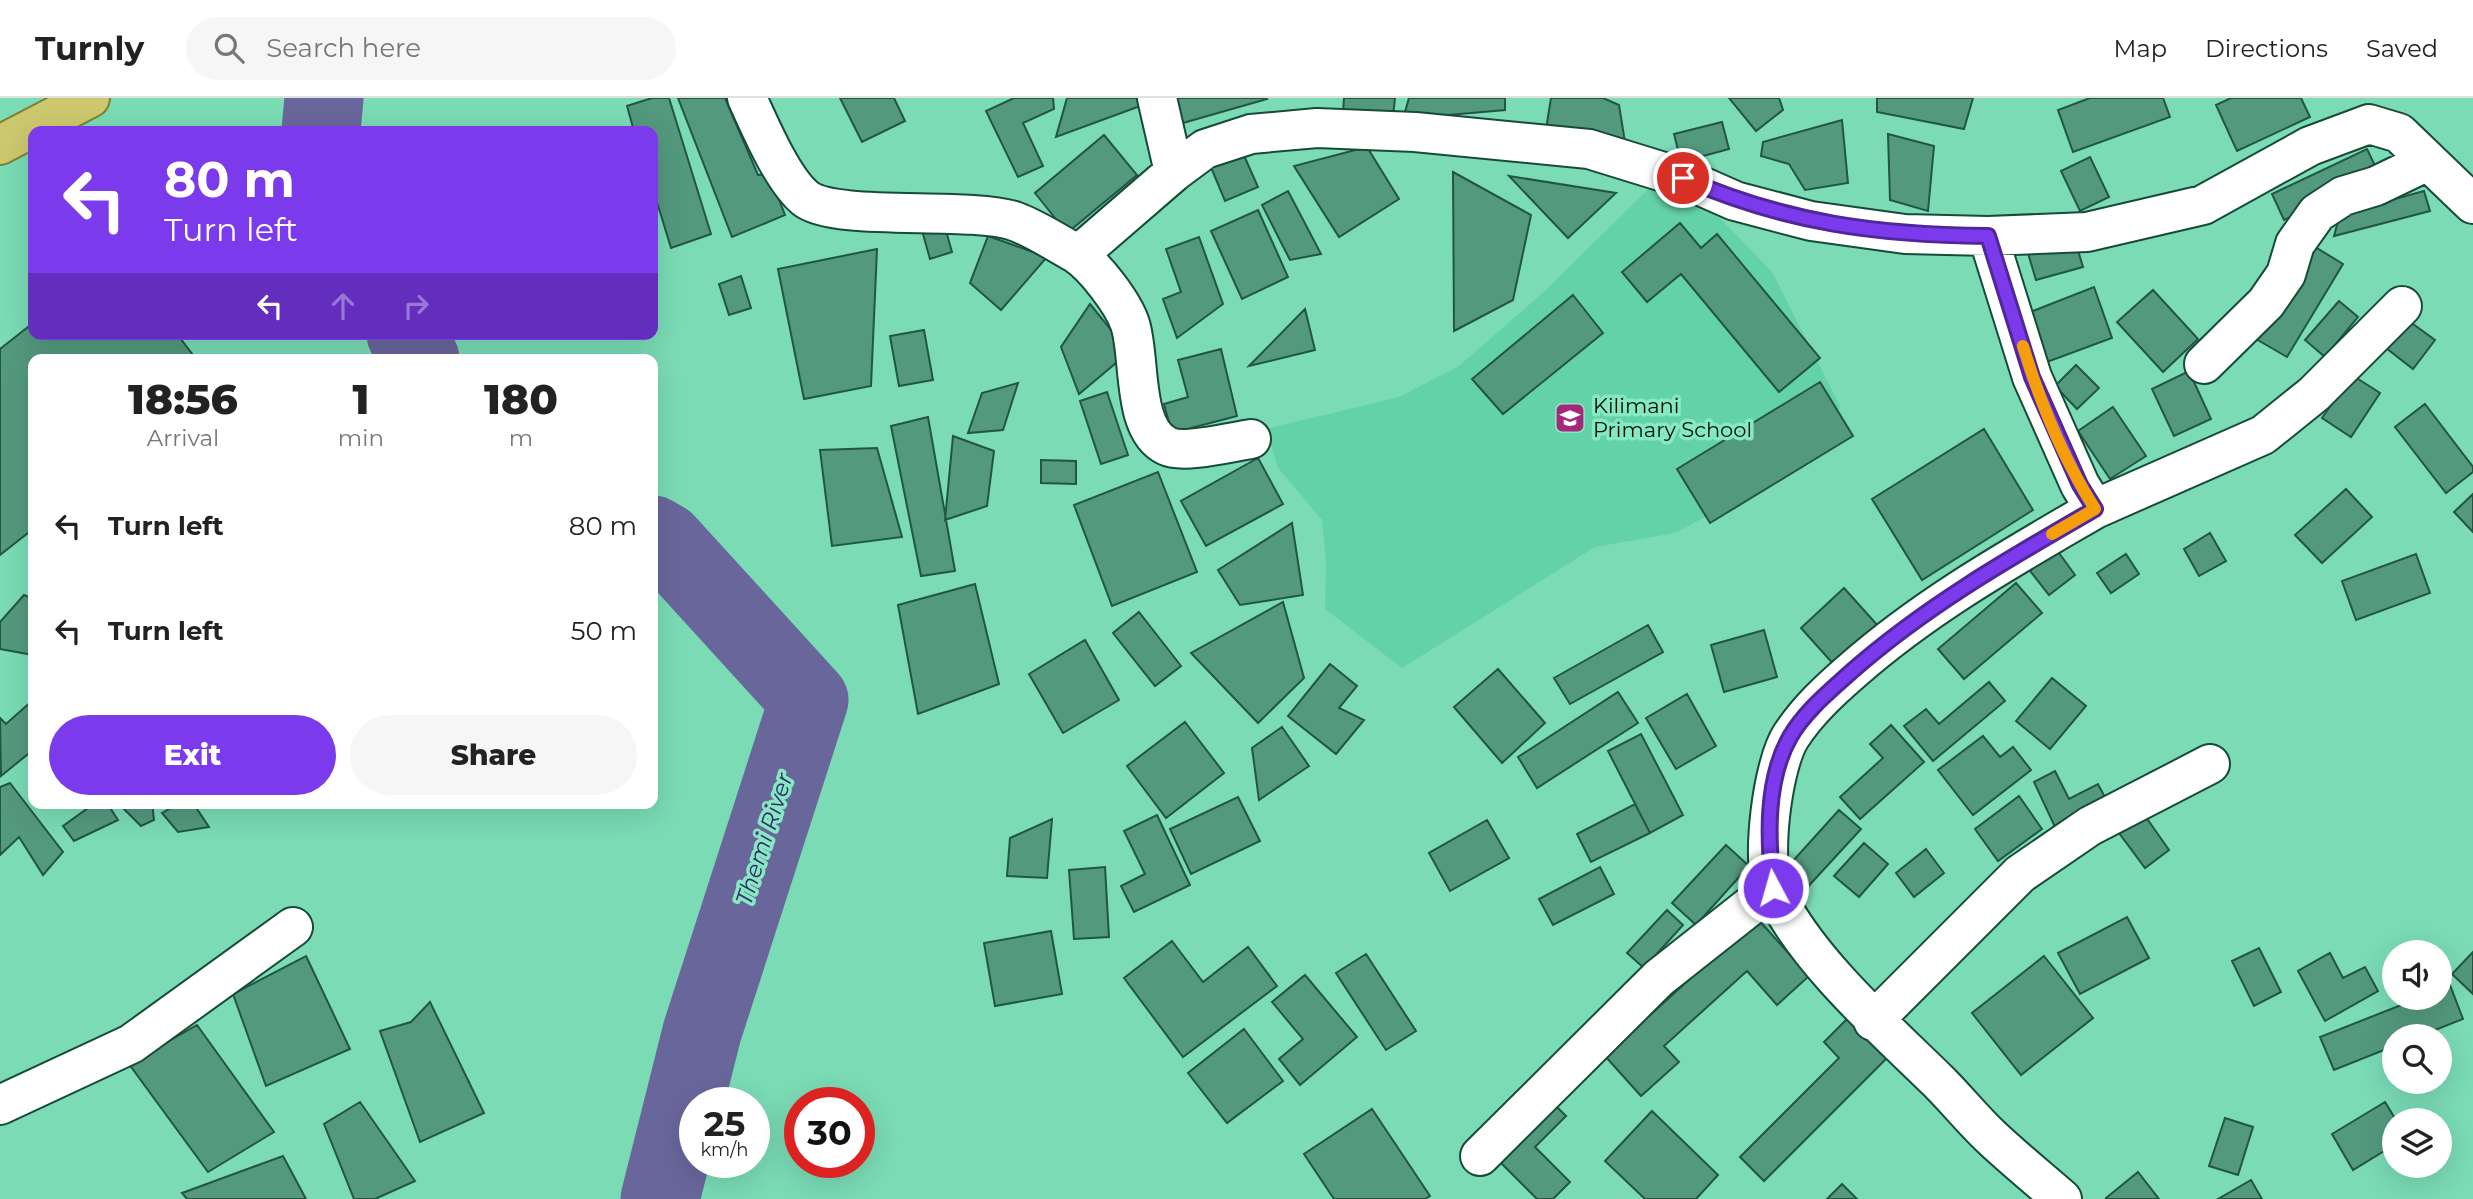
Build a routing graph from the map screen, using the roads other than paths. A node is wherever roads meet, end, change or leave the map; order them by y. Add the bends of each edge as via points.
1 (90, 98) edge
2 (747, 98) edge
3 (1157, 98) edge
4 (36, 126) edge
5 (28, 130) edge
6 (0, 145) edge
7 (2428, 162) junction
8 (1174, 172) junction
9 (2473, 204) edge
10 (1988, 236) junction
11 (1078, 255) junction
12 (2402, 306) dead end
13 (2204, 364) dead end
14 (1251, 439) dead end
15 (2095, 509) junction
16 (2210, 764) dead end
17 (1773, 888) junction
18 (293, 927) dead end
19 (1874, 1021) junction
20 (0, 1105) edge
21 (1480, 1156) dead end
22 (2062, 1199) edge

1 - 4 highway
2 - 11 street via 771,150 806,199 843,211 937,211 1014,221
3 - 8 street
5 - 6 highway
7 - 9 street
7 - 10 street via 2399,133 2369,124 2310,146 2203,205 2087,232
7 - 13 street via 2343,196 2317,213 2295,244 2286,274 2266,303
8 - 10 street via 1205,149 1251,134 1317,128 1415,132 1589,149 1683,178 1735,201 1811,221 1905,234
8 - 11 street
10 - 15 street via 2032,377
11 - 14 street via 1112,291 1130,323 1146,427 1166,446 1182,449
12 - 15 street via 2314,394 2263,435
15 - 17 street via 1922,614 1819,701 1790,738 1775,778 1768,839
16 - 19 street via 2090,826 2020,873
17 - 19 street via 1799,932
17 - 21 street via 1659,978
18 - 20 street via 131,1044
19 - 22 street via 1990,1136

